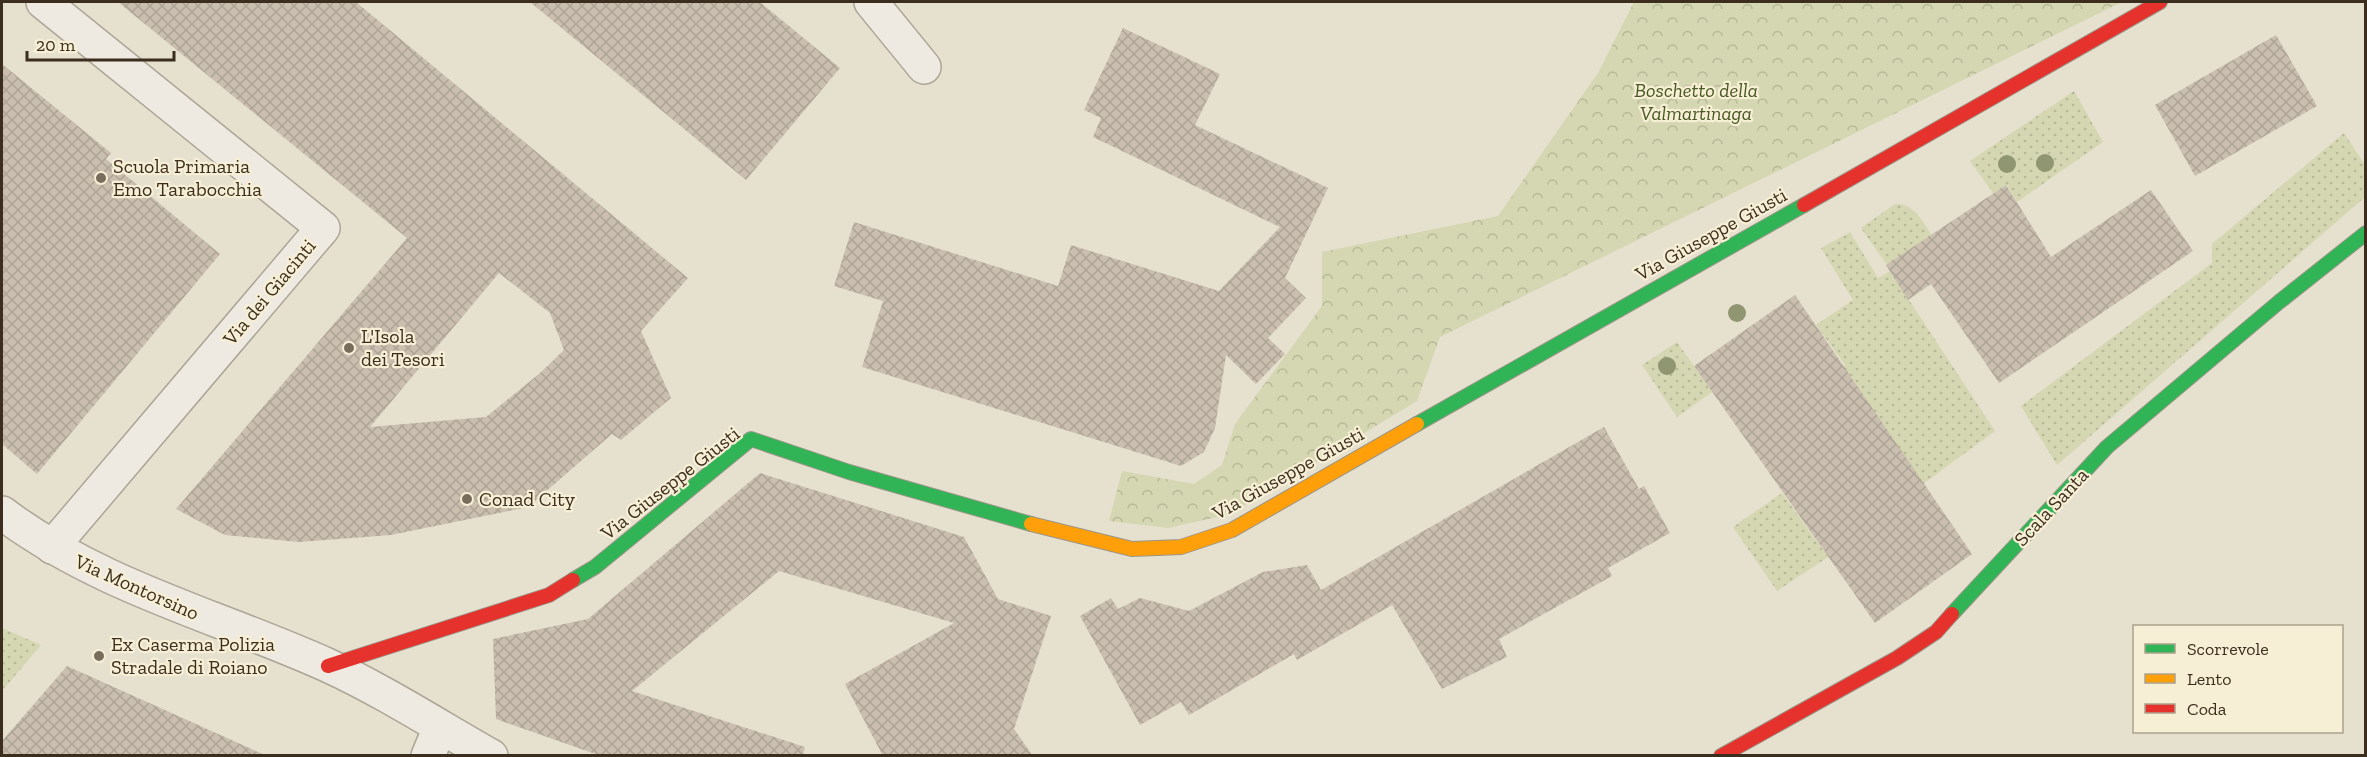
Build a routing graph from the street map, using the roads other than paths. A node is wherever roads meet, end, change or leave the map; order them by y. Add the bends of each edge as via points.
1 (44, 2) edge
2 (871, 2) edge
3 (2160, 2) edge
4 (924, 67) dead end
5 (2366, 233) edge
6 (2, 513) edge
7 (52, 547) junction
8 (328, 666) junction
9 (434, 742) edge
10 (491, 756) edge
11 (1721, 756) edge

1 - 7 street, Via dei Giacinti via 323,228
2 - 4 street
3 - 8 street, Via Giuseppe Giusti via 1232,530 1181,547 1132,549 1072,536 849,472 751,439 595,567 549,595
5 - 11 street, Scala Santa via 2107,447 1936,632 1897,658
6 - 7 street, Via Montorsino
7 - 8 street, Via Montorsino via 177,607
8 - 9 street, Via Montorsino
9 - 10 street

